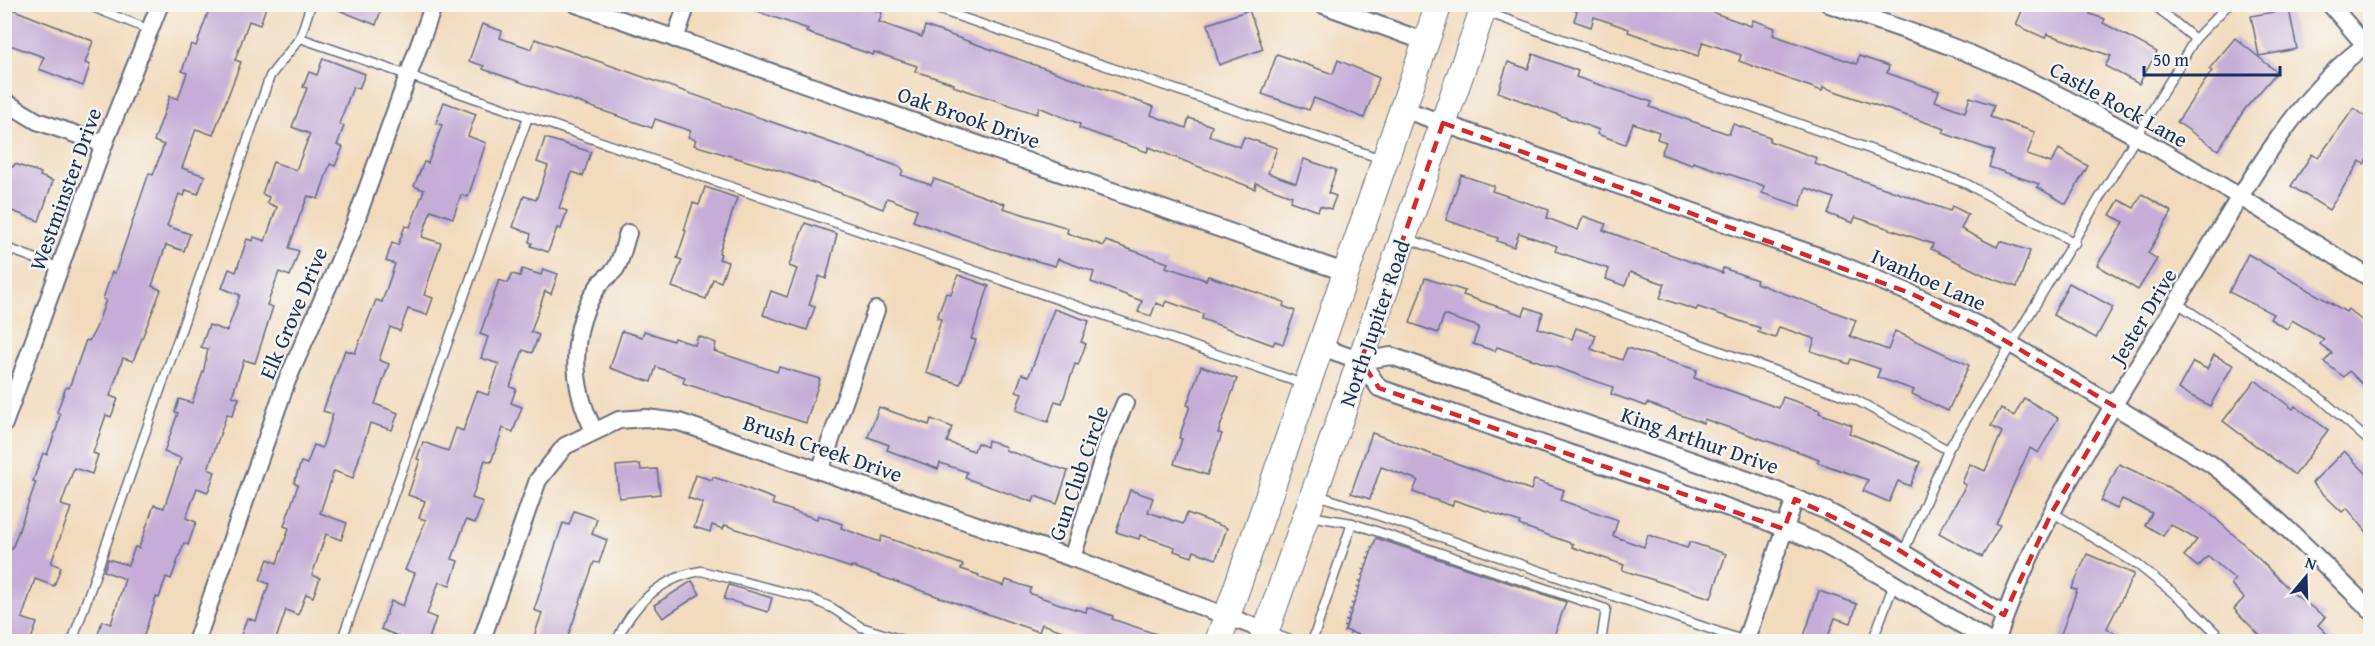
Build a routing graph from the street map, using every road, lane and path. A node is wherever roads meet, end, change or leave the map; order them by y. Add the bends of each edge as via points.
1 (85, 4) edge
2 (160, 4) edge
3 (311, 4) edge
4 (434, 4) edge
5 (576, 4) edge
6 (687, 4) edge
7 (922, 4) edge
8 (1321, 4) edge
9 (1439, 4) edge
10 (1829, 4) edge
11 (2153, 4) edge
12 (2229, 4) edge
13 (2330, 4) edge
14 (1484, 8) edge
15 (150, 30) junction
16 (300, 38) junction
17 (675, 39) junction
18 (2195, 39) junction
19 (1426, 42) junction
20 (2368, 44) edge
21 (409, 75) junction
22 (4, 101) edge
23 (1403, 108) junction
24 (528, 117) junction
25 (1443, 123) junction
26 (2135, 137) junction
27 (104, 144) junction
28 (1386, 160) junction
29 (2240, 199) junction
30 (628, 233) dead end
31 (1403, 237) junction
32 (2074, 243) junction
33 (4, 247) edge
34 (60, 268) junction
35 (1347, 273) junction
36 (2370, 278) edge
37 (2177, 303) junction
38 (876, 310) dead end
39 (2013, 345) junction
40 (1320, 346) junction
41 (1361, 361) junction
42 (12, 380) edge
43 (1307, 385) junction
44 (1125, 403) dead end
45 (2114, 406) junction
46 (4, 424) edge
47 (594, 430) junction
48 (2370, 442) edge
49 (1948, 450) junction
50 (820, 471) junction
51 (1795, 498) junction
52 (1310, 505) junction
53 (2052, 512) junction
54 (1352, 523) junction
55 (1784, 529) junction
56 (1375, 539) dead end
57 (1903, 553) junction
58 (1072, 558) junction
59 (1894, 584) junction
60 (2370, 610) edge
61 (1228, 614) junction
62 (2004, 615) junction
63 (1264, 636) edge
64 (2220, 640) edge
65 (1745, 641) edge
66 (72, 642) edge
67 (196, 642) edge
68 (341, 642) edge
69 (482, 642) edge
70 (616, 642) edge
71 (909, 642) edge
72 (1218, 642) edge
73 (1295, 642) edge
74 (1312, 642) edge
75 (1373, 642) edge
76 (1601, 642) edge
77 (1872, 642) edge
78 (1990, 642) edge
79 (1996, 642) edge

1 - 15 lane
2 - 15 street, Westminster Drive
3 - 16 lane
4 - 21 street, Elk Grove Drive
5 - 17 street, Oak Brook Drive
6 - 17 street
7 - 28 lane
8 - 19 street
9 - 19 main road, North Jupiter Road
10 - 26 street, Castle Rock Lane via 2023,77
11 - 18 lane
12 - 18 lane
13 - 20 street
14 - 25 main road, North Jupiter Road
14 - 32 lane via 1965,183
15 - 27 street, Westminster Drive
16 - 21 lane
16 - 66 lane via 270,76
17 - 35 street, Oak Brook Drive
18 - 26 lane
19 - 23 main road, North Jupiter Road
20 - 29 street, Jester Drive via 2336,71 2296,115
21 - 24 lane
21 - 67 street, Elk Grove Drive via 351,234 286,383
22 - 27 street via 37,121
23 - 25 street, Ivanhoe Lane
23 - 28 main road, North Jupiter Road
24 - 43 lane
24 - 68 lane
25 - 31 main road, North Jupiter Road
25 - 39 street, Ivanhoe Lane via 1832,261 1910,293
26 - 29 street, Castle Rock Lane
26 - 32 lane
27 - 34 street, Westminster Drive
28 - 35 main road, North Jupiter Road
29 - 36 street, Castle Rock Lane
29 - 37 street, Jester Drive
30 - 47 street via 616,268 599,285 579,329 579,393
31 - 41 main road, North Jupiter Road
31 - 49 lane via 1856,400
32 - 39 lane
33 - 34 lane
34 - 42 street, Westminster Drive
35 - 40 main road, North Jupiter Road
37 - 45 street, Jester Drive
37 - 48 lane via 2318,396
38 - 50 street
39 - 45 street, Ivanhoe Lane
39 - 49 lane
40 - 41 street, King Arthur Drive
40 - 43 main road, North Jupiter Road
41 - 51 street, King Arthur Drive via 1391,356
41 - 52 main road, North Jupiter Road
41 - 55 street via 1379,388
42 - 46 street, Westminster Drive
43 - 61 main road, North Jupiter Road
44 - 58 street, Gun Club Circle via 1107,445
45 - 53 street, Jester Drive
45 - 60 street, Ivanhoe Lane via 2244,488
47 - 50 street, Brush Creek Drive via 619,420 646,418 679,423
47 - 69 street, Brush Creek Drive via 565,446 538,480
49 - 57 lane
50 - 58 street, Brush Creek Drive
51 - 55 street
51 - 57 street, King Arthur Drive
52 - 54 lane
52 - 63 main road, North Jupiter Road
52 - 65 lane
53 - 62 street, Jester Drive
53 - 64 lane via 2138,565 2187,604
54 - 74 lane
54 - 76 lane via 1606,609
55 - 59 street via 1824,545
55 - 65 street
56 - 75 path via 1343,631
57 - 62 street, King Arthur Drive
58 - 61 street, Brush Creek Drive
59 - 77 lane
59 - 78 street
61 - 63 street, Brush Creek Drive
61 - 72 main road, North Jupiter Road
62 - 79 street, Jester Drive
63 - 73 lane
70 - 71 lane via 630,612 641,601 688,573 701,571 812,599 861,627

